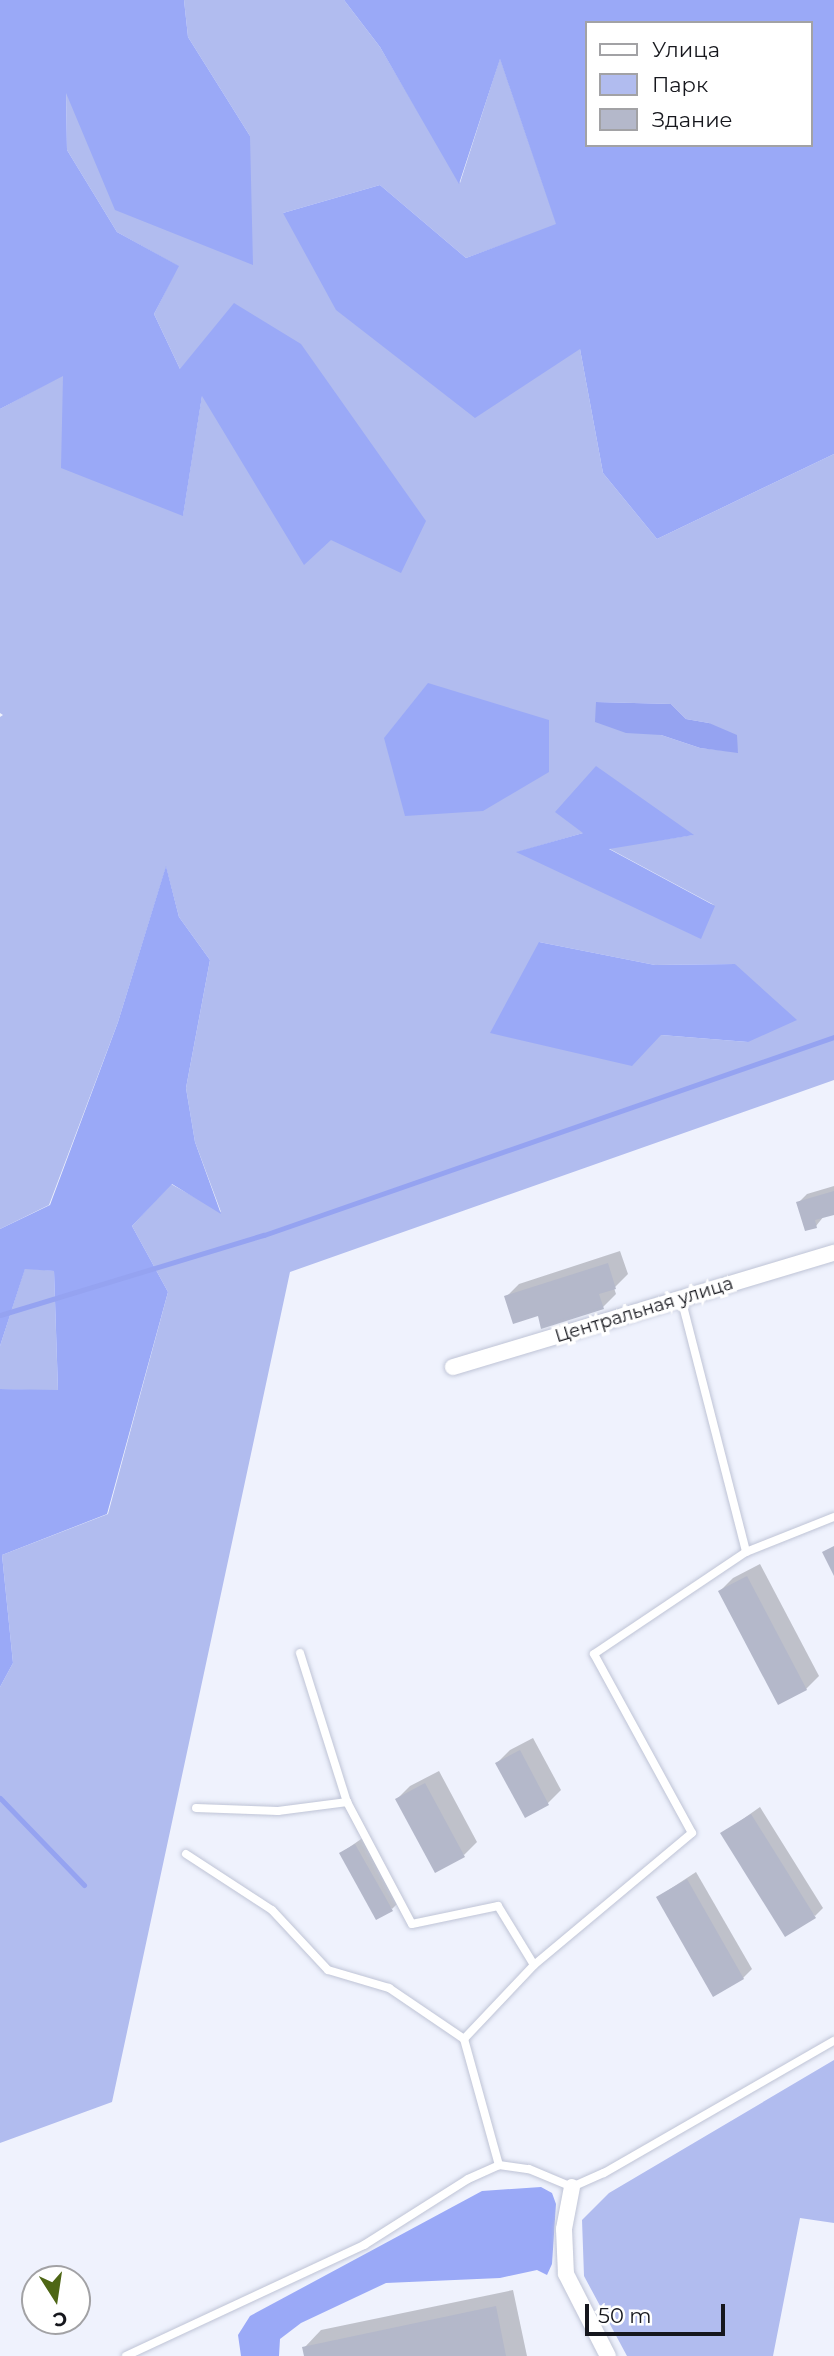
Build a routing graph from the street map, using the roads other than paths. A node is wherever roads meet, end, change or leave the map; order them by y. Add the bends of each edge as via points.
1 (834, 1253) edge
2 (681, 1298) junction
3 (453, 1367) dead end
4 (834, 1517) edge
5 (746, 1552) junction
6 (300, 1653) dead end
7 (347, 1802) junction
8 (195, 1808) dead end
9 (186, 1854) dead end
10 (534, 1965) junction
11 (464, 2039) junction
12 (834, 2040) edge
13 (499, 2165) junction
14 (572, 2186) junction
15 (126, 2356) edge
16 (608, 2356) edge

1 - 2 street, Центральная улица
2 - 3 street, Центральная улица
2 - 5 lane
4 - 5 lane
5 - 10 lane via 594,1654 692,1833
6 - 7 lane
7 - 8 lane via 278,1811
7 - 10 lane via 412,1924 498,1906
9 - 11 lane via 272,1910 328,1970 389,1988
10 - 11 lane
11 - 13 lane
12 - 14 lane via 604,2173
13 - 14 lane via 529,2169
13 - 15 lane via 468,2179 364,2245
14 - 16 street via 564,2229 566,2274

